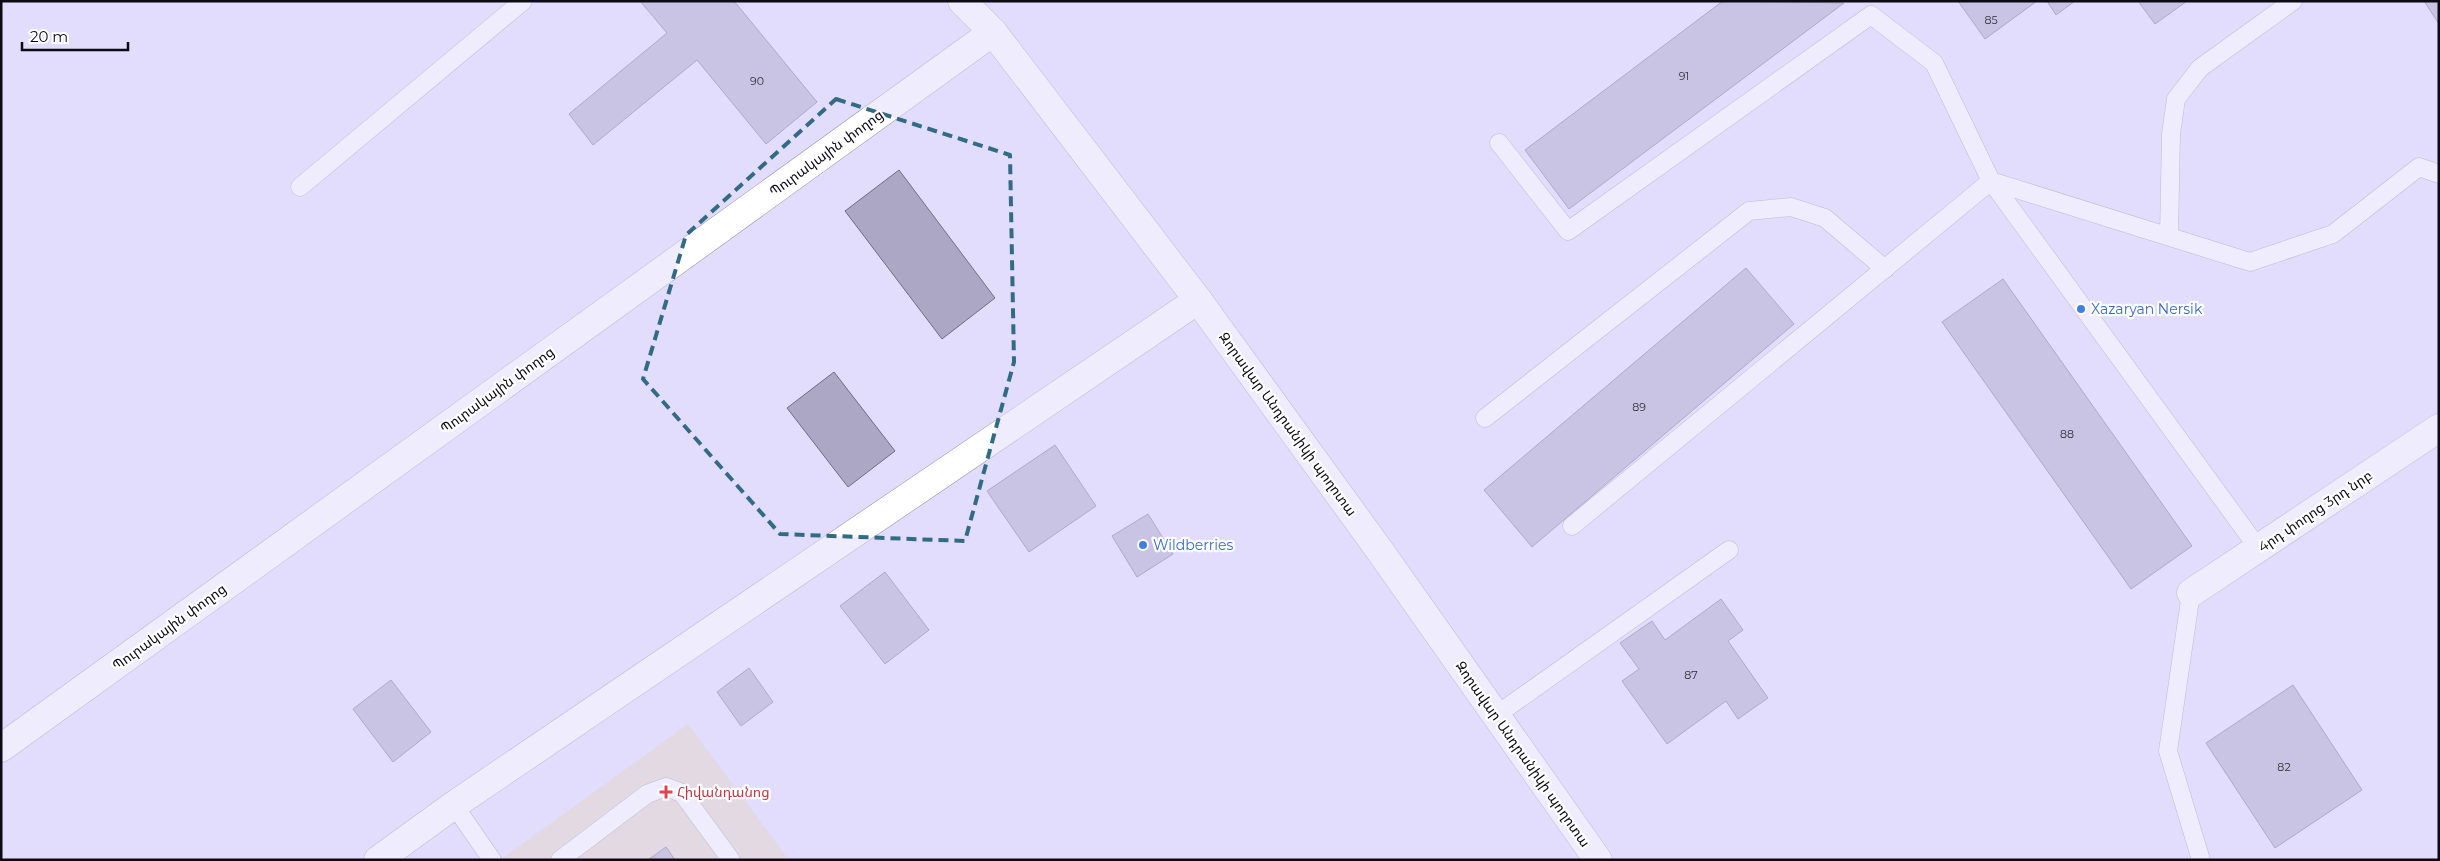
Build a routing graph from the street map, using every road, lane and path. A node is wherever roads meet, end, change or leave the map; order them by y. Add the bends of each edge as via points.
1 (523, 1) edge
2 (962, 1) edge
3 (2293, 1) edge
4 (993, 32) junction
5 (1499, 143) dead end
6 (2439, 174) edge
7 (1991, 181) junction
8 (300, 187) dead end
9 (2168, 235) junction
10 (1885, 269) junction
11 (1198, 300) junction
12 (1486, 418) dead end
13 (2439, 428) edge
14 (1572, 526) dead end
15 (2258, 548) junction
16 (1729, 550) dead end
17 (2191, 593) joint
18 (1495, 716) junction
19 (1, 748) edge
20 (454, 805) junction
21 (378, 860) edge
22 (492, 860) edge
23 (560, 860) edge
24 (731, 860) edge
25 (1598, 860) edge
26 (2201, 860) edge

1 - 8 lane
2 - 4 street, Զորավար Անդրանիկի պողոտա
3 - 9 lane via 2200,68 2176,99 2171,134
4 - 11 street, Զորավար Անդրանիկի պողոտա
4 - 19 street, Պուրակային փողոց
5 - 7 lane via 1568,230 1871,15 1934,63
6 - 9 lane via 2419,167 2333,234 2250,262
7 - 9 lane
7 - 10 lane
7 - 15 lane
10 - 12 lane via 1825,218 1791,207 1749,211
10 - 14 lane
11 - 18 street, Զորավար Անդրանիկի պողոտա
11 - 20 street
13 - 15 street, 4րդ փողոց 3րդ նրբ
15 - 17 street, 4րդ փողոց 3րդ նրբ
16 - 18 lane
17 - 26 lane via 2168,751
18 - 25 street, Զորավար Անդրանիկի պողոտա
20 - 21 street
20 - 22 lane
23 - 24 lane via 647,794 666,787 682,793

